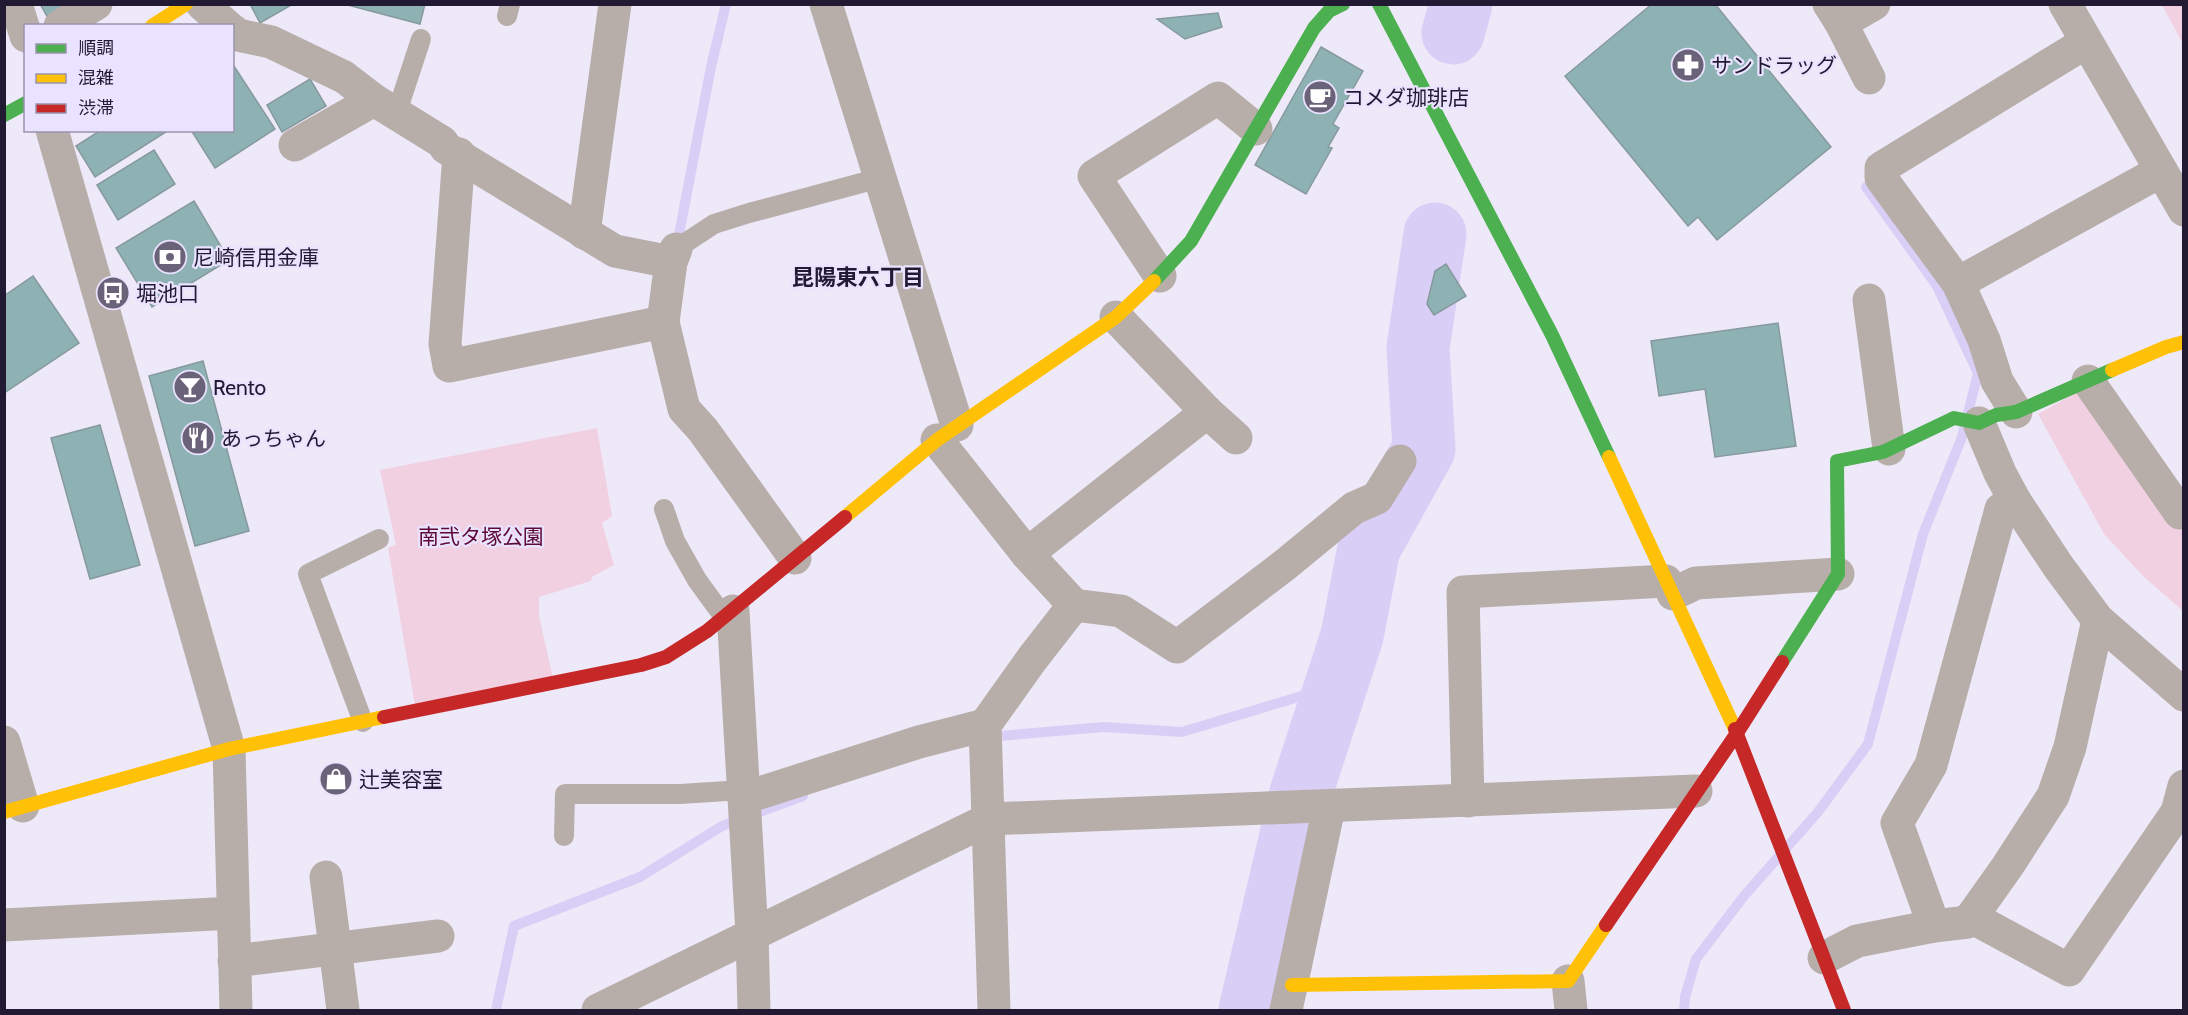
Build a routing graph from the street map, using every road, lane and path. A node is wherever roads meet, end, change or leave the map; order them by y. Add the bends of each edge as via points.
1 (16, 4) edge
2 (96, 4) edge
3 (186, 4) edge
4 (202, 4) edge
5 (615, 4) edge
6 (826, 4) edge
7 (1343, 4) edge
8 (1378, 4) edge
9 (1874, 4) edge
10 (2065, 4) edge
11 (1835, 14) edge
12 (63, 24) edge
13 (155, 24) edge
14 (225, 24) edge
15 (24, 30) edge
16 (234, 32) edge
17 (421, 39) dead end
18 (2085, 43) junction
19 (1869, 78) dead end
20 (24, 104) edge
21 (385, 107) junction
22 (4, 116) edge
23 (1256, 129) junction
24 (53, 132) edge
25 (294, 145) dead end
26 (459, 154) junction
27 (2161, 171) junction
28 (880, 178) junction
29 (2184, 210) edge
30 (584, 233) junction
31 (674, 255) junction
32 (1160, 276) junction
33 (1958, 283) junction
34 (1869, 300) dead end
35 (1116, 317) junction
36 (663, 322) junction
37 (2184, 342) edge
38 (2088, 381) junction
39 (1207, 412) junction
40 (2016, 412) junction
41 (1979, 423) junction
42 (947, 432) junction
43 (1236, 438) dead end
44 (1889, 449) junction
45 (1400, 461) dead end
46 (2015, 501) junction
47 (664, 509) dead end
48 (2180, 513) dead end
49 (379, 539) dead end
50 (1027, 554) junction
51 (795, 558) junction
52 (1838, 574) junction
53 (1669, 587) junction
54 (1074, 605) junction
55 (728, 614) junction
56 (2098, 620) junction
57 (2184, 695) edge
58 (363, 722) junction
59 (985, 725) junction
60 (1737, 733) junction
61 (4, 742) edge
62 (229, 749) junction
63 (2184, 786) edge
64 (1696, 791) junction
65 (743, 794) junction
66 (1468, 801) junction
67 (1309, 808) junction
68 (14, 809) edge
69 (989, 819) junction
70 (564, 836) dead end
71 (326, 876) dead end
72 (232, 913) junction
73 (1971, 917) junction
74 (4, 925) edge
75 (1934, 926) junction
76 (752, 934) junction
77 (438, 936) dead end
78 (335, 948) junction
79 (1824, 958) junction
80 (234, 961) junction
81 (1569, 996) edge
82 (1289, 998) edge
83 (236, 1011) edge
84 (343, 1011) edge
85 (598, 1011) edge
86 (754, 1011) edge
87 (994, 1011) edge
88 (1844, 1011) edge

1 - 15 street
2 - 12 street
3 - 13 street
4 - 14 street
5 - 30 street
6 - 28 street
7 - 23 street via 1329,11 1314,28
8 - 53 street via 1552,335
9 - 11 street
10 - 18 street
11 - 19 street
16 - 21 street via 271,42 344,77
17 - 21 lane
18 - 27 street
18 - 33 street via 1881,168 1881,178
20 - 22 street
21 - 25 street
21 - 26 street
23 - 32 street via 1191,241
23 - 32 street via 1218,98 1094,176
24 - 62 street
26 - 30 street
26 - 36 street via 445,344 449,366
27 - 29 street
27 - 33 street
28 - 31 lane via 714,225
28 - 42 street
30 - 31 street via 615,250
31 - 36 street
32 - 35 street
33 - 40 street via 1984,340 1997,381
34 - 44 street
35 - 39 street
35 - 42 street
36 - 51 street via 684,409 704,430
37 - 38 street
38 - 40 street
38 - 48 street
39 - 43 street
39 - 50 street
40 - 41 street
41 - 44 street via 1954,418
41 - 46 street
42 - 50 street
42 - 51 street
44 - 52 street via 1837,461
45 - 54 street via 1377,498 1354,508 1177,647 1121,611
46 - 56 street
46 - 75 street via 2001,509 1931,765 1897,823
47 - 55 lane via 697,580
49 - 58 lane via 308,574
50 - 54 street
51 - 55 street
52 - 53 street
52 - 60 street
53 - 60 street
53 - 66 street via 1463,591
54 - 59 street
55 - 58 street via 684,648 641,665
55 - 65 street
56 - 57 street
56 - 73 street via 2070,747 2053,796
58 - 62 street
59 - 65 street
59 - 69 street
60 - 64 street
60 - 79 street
61 - 68 street
62 - 68 street
62 - 72 street
63 - 73 street via 2177,812 2069,970
64 - 66 street
64 - 81 street
65 - 70 lane via 565,794
65 - 76 street
66 - 67 street
67 - 69 street
67 - 82 street
69 - 76 street
69 - 87 street
71 - 78 street
72 - 74 street
72 - 80 street
73 - 75 street via 1968,922
75 - 79 street via 1857,941
76 - 85 street
76 - 86 street
77 - 78 street
78 - 80 street
78 - 84 street
79 - 88 street
80 - 83 street
81 - 82 street

